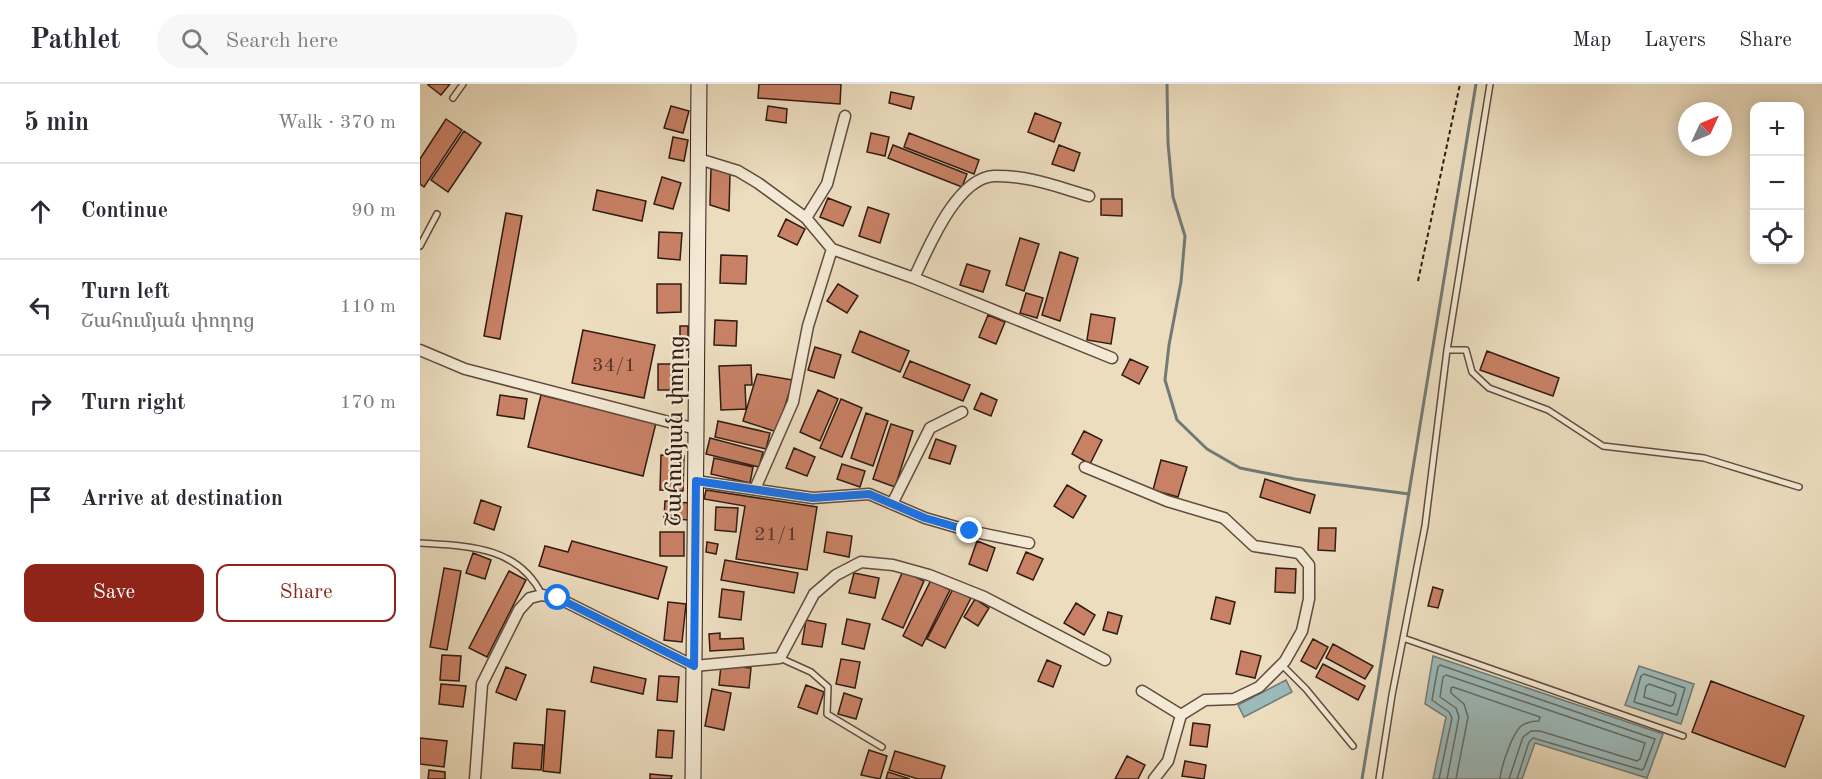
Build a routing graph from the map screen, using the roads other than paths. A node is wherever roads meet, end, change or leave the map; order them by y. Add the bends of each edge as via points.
1 (463, 84) edge
2 (699, 84) edge
3 (1490, 84) edge
4 (453, 98) dead end
5 (845, 116) dead end
6 (699, 159) junction
7 (1089, 196) dead end
8 (437, 214) dead end
9 (806, 218) junction
10 (420, 246) edge
11 (832, 249) junction
12 (914, 278) junction
13 (420, 350) edge
14 (1447, 350) junction
15 (1112, 358) dead end
16 (962, 412) dead end
17 (696, 429) junction
18 (1085, 467) dead end
19 (696, 481) junction
20 (1799, 487) dead end
21 (755, 489) junction
22 (892, 504) junction
23 (420, 543) edge
24 (1029, 543) dead end
25 (542, 595) junction
26 (1403, 638) junction
27 (780, 658) junction
28 (1105, 660) dead end
29 (1282, 664) junction
30 (694, 666) junction
31 (1142, 691) dead end
32 (1180, 715) junction
33 (1683, 736) dead end
34 (1353, 746) dead end
35 (882, 747) dead end
36 (476, 779) edge
37 (693, 779) edge
38 (1154, 779) edge
39 (1378, 779) edge

1 - 4 lane
2 - 6 main road, Շահումյան փողոց
3 - 14 lane
5 - 9 street via 827,184
6 - 9 street via 738,171
6 - 17 main road, Շահումյան փողոց
7 - 12 street via 1031,179 992,176 972,185 952,204
8 - 10 lane
9 - 11 street
11 - 12 street
11 - 21 street via 808,326 793,402
12 - 15 street
13 - 17 street via 465,369
14 - 20 lane via 1466,351 1472,372 1489,388 1548,410 1603,446 1704,458
14 - 26 lane via 1425,526
16 - 22 street via 930,428
17 - 19 main road, Շահումյան փողոց
18 - 29 street via 1138,490 1224,518 1254,546 1299,553 1309,565 1308,599 1302,631
19 - 21 street
19 - 30 main road, Շահումյան փողոց
21 - 22 street via 813,498 869,494
22 - 24 street via 970,531
23 - 25 lane via 489,551 518,564 535,581
25 - 30 street via 558,598
25 - 36 street via 530,598 519,610 482,684
26 - 33 lane
26 - 39 lane
27 - 28 street via 814,594 836,575 861,562 893,565 984,597
27 - 30 street
27 - 35 lane via 811,672 828,687 827,714
29 - 32 street via 1258,687 1234,699 1205,700
29 - 34 lane
30 - 37 main road, Շահումյան փողոց
31 - 32 street
32 - 38 street via 1168,761

